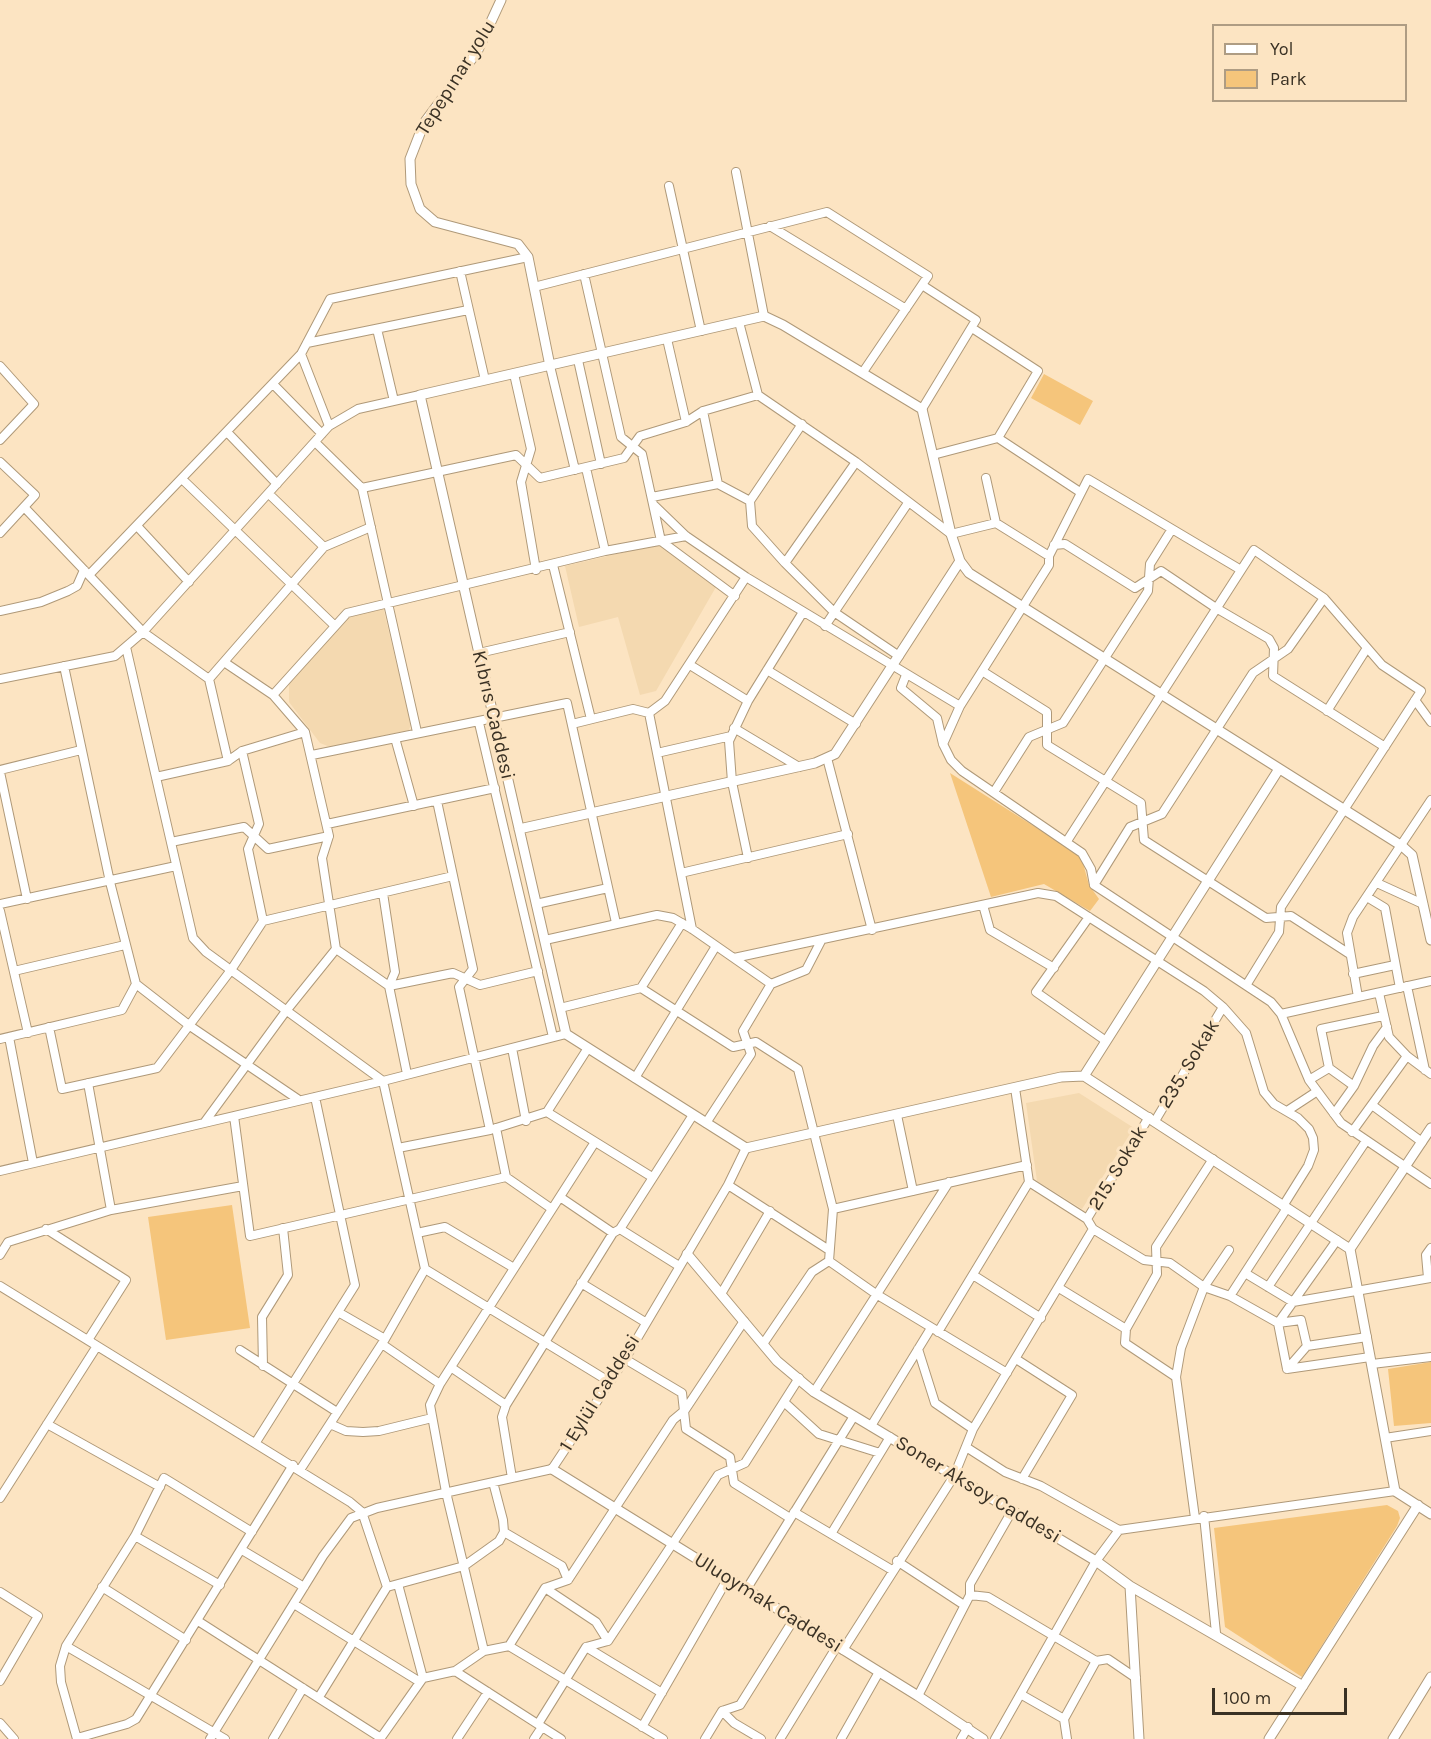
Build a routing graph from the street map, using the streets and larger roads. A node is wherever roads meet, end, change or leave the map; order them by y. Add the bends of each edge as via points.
1 (501, 0) edge
2 (736, 172) dead end
3 (669, 186) dead end
4 (770, 226) junction
5 (749, 232) junction
6 (683, 249) junction
7 (528, 257) junction
8 (460, 271) junction
9 (584, 274) junction
10 (922, 285) junction
11 (534, 287) junction
12 (906, 309) junction
13 (468, 310) junction
14 (764, 316) junction
15 (739, 322) junction
16 (972, 328) junction
17 (377, 329) junction
18 (701, 331) junction
19 (668, 339) junction
20 (307, 344) junction
21 (301, 354) junction
22 (603, 354) junction
23 (578, 360) junction
24 (0, 366) edge
25 (550, 366) junction
26 (863, 372) junction
27 (514, 374) junction
28 (485, 380) junction
29 (273, 384) junction
30 (420, 395) junction
31 (758, 395) junction
32 (394, 401) junction
33 (922, 409) junction
34 (703, 411) junction
35 (686, 422) junction
36 (802, 424) junction
37 (329, 426) junction
38 (227, 432) junction
39 (322, 434) junction
40 (998, 438) junction
41 (0, 440) edge
42 (315, 442) junction
43 (632, 447) junction
44 (933, 455) junction
45 (0, 462) edge
46 (856, 462) junction
47 (601, 464) junction
48 (526, 465) junction
49 (586, 468) junction
50 (575, 470) junction
51 (438, 472) junction
52 (986, 478) dead end
53 (182, 479) junction
54 (717, 483) junction
55 (277, 484) junction
56 (362, 488) junction
57 (1080, 492) junction
58 (269, 494) junction
59 (653, 501) junction
60 (750, 501) junction
61 (908, 503) junction
62 (24, 507) junction
63 (996, 524) junction
64 (137, 526) junction
65 (371, 527) junction
66 (1172, 529) junction
67 (235, 531) junction
68 (0, 533) edge
69 (951, 534) junction
70 (686, 536) junction
71 (661, 541) junction
72 (1054, 545) junction
73 (324, 548) junction
74 (605, 551) junction
75 (1049, 556) junction
76 (960, 561) junction
77 (785, 563) junction
78 (553, 565) junction
79 (536, 570) junction
80 (1241, 570) junction
81 (87, 573) junction
82 (746, 576) junction
83 (1149, 579) junction
84 (189, 582) junction
85 (292, 584) junction
86 (464, 586) junction
87 (735, 596) junction
88 (1324, 598) junction
89 (388, 602) junction
90 (1023, 607) junction
91 (1216, 608) junction
92 (0, 611) edge
93 (803, 612) junction
94 (834, 612) junction
95 (335, 626) junction
96 (825, 626) junction
97 (143, 632) junction
98 (570, 632) junction
99 (126, 647) junction
100 (1367, 648) junction
101 (479, 654) junction
102 (899, 656) junction
103 (1273, 659) junction
104 (1106, 660) junction
105 (224, 662) junction
106 (690, 665) junction
107 (64, 666) junction
108 (892, 667) junction
109 (767, 670) junction
110 (982, 671) junction
111 (906, 675) junction
112 (0, 679) edge
113 (209, 679) junction
114 (1161, 694) junction
115 (273, 695) junction
116 (1415, 700) junction
117 (748, 701) junction
118 (960, 706) junction
119 (1327, 711) junction
120 (650, 713) junction
121 (494, 719) junction
122 (591, 719) junction
123 (1431, 722) edge
124 (479, 723) junction
125 (572, 724) junction
126 (856, 724) junction
127 (1047, 730) junction
128 (1218, 730) junction
129 (305, 732) junction
130 (417, 732) junction
131 (733, 732) junction
132 (395, 738) junction
133 (943, 744) junction
134 (1385, 747) junction
135 (81, 750) junction
136 (242, 751) junction
137 (657, 753) junction
138 (312, 755) junction
139 (828, 758) junction
140 (228, 761) junction
141 (799, 767) junction
142 (1279, 769) junction
143 (0, 771) edge
144 (156, 777) junction
145 (1105, 781) junction
146 (732, 782) junction
147 (495, 788) junction
148 (994, 792) junction
149 (3, 796) edge
150 (666, 797) junction
151 (1431, 800) edge
152 (436, 801) junction
153 (414, 806) junction
154 (1344, 810) junction
155 (592, 813) junction
156 (1142, 823) junction
157 (327, 824) junction
158 (519, 829) junction
159 (848, 834) junction
160 (329, 836) junction
161 (255, 837) junction
162 (1067, 841) junction
163 (171, 842) junction
164 (1402, 846) junction
165 (748, 858) junction
166 (176, 866) junction
167 (681, 873) junction
168 (453, 876) junction
169 (1208, 879) junction
170 (110, 882) junction
171 (1377, 883) junction
172 (1094, 885) junction
173 (608, 888) junction
174 (383, 892) junction
175 (1367, 897) junction
176 (27, 899) junction
177 (0, 904) edge
178 (537, 904) junction
179 (329, 905) junction
180 (983, 905) junction
181 (1426, 909) edge
182 (0, 911) edge
183 (1280, 916) junction
184 (1089, 917) junction
185 (263, 921) junction
186 (616, 923) junction
187 (681, 923) junction
188 (692, 929) junction
189 (872, 930) junction
190 (1171, 938) junction
191 (545, 940) junction
192 (1431, 940) edge
193 (821, 941) junction
194 (125, 945) junction
195 (716, 946) junction
196 (336, 949) junction
197 (1348, 953) junction
198 (734, 958) junction
199 (1156, 961) junction
200 (1395, 965) junction
201 (1054, 968) junction
202 (14, 970) junction
203 (231, 970) junction
204 (538, 971) junction
205 (1353, 974) junction
206 (466, 977) junction
207 (1431, 981) edge
208 (136, 984) junction
209 (771, 984) junction
210 (1247, 984) junction
211 (389, 986) junction
212 (1404, 987) junction
213 (641, 988) junction
214 (1379, 993) junction
215 (1358, 997) junction
216 (1223, 1007) junction
217 (560, 1008) junction
218 (286, 1011) junction
219 (677, 1011) junction
220 (1281, 1014) junction
221 (1383, 1016) junction
222 (190, 1026) junction
223 (1387, 1027) junction
224 (49, 1028) junction
225 (28, 1033) junction
226 (566, 1034) junction
227 (9, 1037) junction
228 (553, 1038) junction
229 (0, 1039) edge
230 (1106, 1041) junction
231 (746, 1044) junction
232 (512, 1048) junction
233 (588, 1048) junction
234 (1407, 1056) junction
235 (474, 1058) junction
236 (247, 1065) junction
237 (1329, 1068) junction
238 (1428, 1072) edge
239 (407, 1074) junction
240 (1084, 1076) junction
241 (635, 1078) junction
242 (1309, 1080) junction
243 (383, 1081) junction
244 (88, 1083) junction
245 (1354, 1086) junction
246 (1015, 1088) junction
247 (1316, 1092) junction
248 (315, 1097) junction
249 (299, 1100) junction
250 (1371, 1105) junction
251 (1287, 1111) junction
252 (547, 1112) junction
253 (1334, 1114) junction
254 (693, 1115) junction
255 (897, 1115) junction
256 (234, 1116) junction
257 (1152, 1119) junction
258 (526, 1121) junction
259 (204, 1123) junction
260 (706, 1124) junction
261 (1431, 1128) edge
262 (493, 1129) junction
263 (1352, 1132) junction
264 (814, 1134) junction
265 (1366, 1141) junction
266 (595, 1142) junction
267 (1422, 1142) junction
268 (99, 1148) junction
269 (398, 1148) junction
270 (746, 1148) junction
271 (1213, 1159) junction
272 (33, 1163) junction
273 (1027, 1165) junction
274 (1405, 1167) junction
275 (0, 1171) edge
276 (506, 1177) junction
277 (652, 1177) junction
278 (949, 1182) junction
279 (1029, 1182) junction
280 (1431, 1184) edge
281 (728, 1185) junction
282 (243, 1186) junction
283 (913, 1191) junction
284 (560, 1197) junction
285 (410, 1200) junction
286 (1285, 1207) junction
287 (552, 1209) junction
288 (833, 1209) junction
289 (111, 1210) junction
290 (770, 1211) junction
291 (340, 1216) junction
292 (1087, 1220) junction
293 (1310, 1224) junction
294 (283, 1228) junction
295 (46, 1229) junction
296 (1094, 1230) junction
297 (617, 1231) junction
298 (417, 1233) junction
299 (1337, 1240) junction
300 (1431, 1248) edge
301 (1350, 1249) junction
302 (830, 1250) junction
303 (1229, 1250) dead end
304 (0, 1254) edge
305 (687, 1254) junction
306 (829, 1261) junction
307 (1156, 1262) junction
308 (679, 1266) junction
309 (514, 1268) junction
310 (425, 1269) junction
311 (1245, 1273) junction
312 (972, 1275) junction
313 (1430, 1278) edge
314 (581, 1283) junction
315 (0, 1286) edge
316 (1204, 1287) junction
317 (1268, 1287) junction
318 (1059, 1288) junction
319 (1358, 1290) junction
320 (721, 1294) junction
321 (876, 1294) junction
322 (1230, 1296) junction
323 (1293, 1302) junction
324 (489, 1308) junction
325 (338, 1312) junction
326 (1041, 1318) junction
327 (645, 1322) junction
328 (744, 1322) junction
329 (1278, 1323) junction
330 (1126, 1329) junction
331 (934, 1330) junction
332 (1367, 1337) junction
333 (88, 1340) junction
334 (383, 1341) junction
335 (544, 1342) junction
336 (764, 1344) junction
337 (97, 1346) junction
338 (1306, 1346) junction
339 (918, 1349) junction
340 (240, 1350) dead end
341 (1431, 1357) edge
342 (625, 1359) junction
343 (1016, 1359) junction
344 (1371, 1360) junction
345 (263, 1366) junction
346 (452, 1368) junction
347 (1287, 1369) junction
348 (1007, 1373) junction
349 (1176, 1377) junction
350 (799, 1378) junction
351 (610, 1382) junction
352 (292, 1384) junction
353 (440, 1384) junction
354 (814, 1392) junction
355 (784, 1402) junction
356 (506, 1405) junction
357 (685, 1410) junction
358 (337, 1412) junction
359 (854, 1416) junction
360 (432, 1418) junction
361 (47, 1424) junction
362 (330, 1424) junction
363 (871, 1426) junction
364 (973, 1429) junction
365 (1431, 1431) edge
366 (890, 1437) junction
367 (1385, 1438) junction
368 (838, 1441) junction
369 (255, 1442) junction
370 (966, 1447) junction
371 (880, 1453) junction
372 (296, 1467) junction
373 (552, 1469) junction
374 (732, 1469) junction
375 (954, 1476) junction
376 (512, 1478) junction
377 (1022, 1479) junction
378 (493, 1482) junction
379 (160, 1487) junction
380 (1395, 1491) junction
381 (446, 1492) junction
382 (0, 1498) edge
383 (1418, 1506) junction
384 (615, 1508) junction
385 (1012, 1511) junction
386 (362, 1512) junction
387 (1431, 1514) edge
388 (792, 1515) junction
389 (1200, 1517) junction
390 (1119, 1530) junction
391 (252, 1532) junction
392 (504, 1532) junction
393 (831, 1534) junction
394 (135, 1536) junction
395 (674, 1544) junction
396 (242, 1550) junction
397 (897, 1561) junction
398 (1096, 1561) junction
399 (464, 1566) junction
400 (892, 1570) junction
401 (728, 1578) junction
402 (568, 1580) junction
403 (398, 1584) junction
404 (220, 1585) junction
405 (1130, 1586) junction
406 (102, 1587) junction
407 (304, 1587) junction
408 (387, 1587) junction
409 (545, 1588) junction
410 (746, 1590) junction
411 (0, 1592) edge
412 (970, 1595) junction
413 (294, 1604) junction
414 (964, 1605) junction
415 (794, 1619) junction
416 (198, 1621) junction
417 (1216, 1633) junction
418 (1055, 1635) junction
419 (186, 1640) junction
420 (354, 1641) junction
421 (608, 1641) junction
422 (66, 1646) junction
423 (509, 1646) junction
424 (586, 1647) junction
425 (840, 1648) junction
426 (484, 1651) junction
427 (259, 1660) junction
428 (1096, 1661) junction
429 (455, 1671) junction
430 (879, 1672) junction
431 (1431, 1677) edge
432 (1136, 1678) junction
433 (422, 1680) junction
434 (0, 1681) edge
435 (565, 1681) junction
436 (1303, 1686) junction
437 (303, 1688) junction
438 (488, 1692) junction
439 (662, 1694) junction
440 (1022, 1695) junction
441 (151, 1696) junction
442 (918, 1696) junction
443 (319, 1698) junction
444 (722, 1711) junction
445 (1064, 1719) junction
446 (0, 1724) edge
447 (540, 1726) junction
448 (642, 1727) junction
449 (968, 1727) junction
450 (212, 1736) edge
451 (77, 1738) edge
452 (381, 1738) edge
453 (14, 1739) edge
454 (225, 1739) edge
455 (273, 1739) edge
456 (457, 1739) edge
457 (534, 1739) edge
458 (561, 1739) edge
459 (663, 1739) edge
460 (705, 1739) edge
461 (761, 1739) edge
462 (780, 1739) edge
463 (841, 1739) edge
464 (961, 1739) edge
465 (983, 1739) edge
466 (995, 1739) edge
467 (1067, 1739) edge
468 (1139, 1739) edge
469 (1269, 1739) edge
470 (1393, 1739) edge

1 - 7 street, Tepepınar yolu via 477,52 424,123 410,159 411,184 420,209 435,222 518,244
2 - 5 street
3 - 6 street
4 - 5 street
4 - 10 street via 827,212 928,276
4 - 12 street
5 - 6 street
5 - 14 street
6 - 9 street
6 - 18 street
7 - 8 street
7 - 11 street
8 - 13 street
8 - 20 street via 330,299
9 - 11 street
9 - 22 street
10 - 12 street
10 - 16 street via 976,320
11 - 25 street
12 - 26 street
13 - 17 street
13 - 28 street
14 - 15 street
14 - 26 street
15 - 18 street
15 - 31 street
16 - 33 street
16 - 40 street via 1038,371
17 - 20 street
17 - 32 street
18 - 19 street
19 - 22 street
19 - 35 street
20 - 21 street
21 - 29 street
21 - 37 street
22 - 23 street
22 - 43 street via 621,437
23 - 25 street
23 - 47 street
24 - 41 street via 34,404
25 - 27 street
25 - 50 street
26 - 33 street
27 - 28 street
27 - 48 street via 531,449
28 - 30 street
29 - 38 street
29 - 39 street
30 - 32 street
30 - 51 street, Kıbrıs Caddesi
31 - 34 street
31 - 36 street
32 - 37 street via 358,409
33 - 44 street
34 - 35 street
34 - 54 street
35 - 43 street via 640,436
36 - 46 street
36 - 60 street
37 - 39 street
38 - 53 street
38 - 55 street
39 - 42 street
40 - 44 street
40 - 57 street
42 - 55 street
42 - 56 street
43 - 47 street via 624,458
43 - 59 street via 642,454
44 - 69 street
45 - 62 street via 35,495
46 - 61 street
46 - 77 street
47 - 49 street
48 - 50 street via 540,478
48 - 51 street via 516,455
48 - 79 street via 521,482
49 - 50 street
49 - 74 street
51 - 56 street
51 - 86 street, Kıbrıs Caddesi
52 - 63 street
53 - 64 street
53 - 67 street
54 - 59 street
54 - 60 street
55 - 58 street
56 - 65 street
57 - 66 street via 1088,479
57 - 72 street
58 - 67 street
58 - 73 street
59 - 70 street
59 - 71 street
60 - 77 street via 752,526
61 - 69 street
61 - 94 street
62 - 68 street
62 - 81 street
63 - 69 street
63 - 75 street
64 - 81 street
64 - 84 street
65 - 73 street
65 - 89 street
66 - 80 street
66 - 83 street via 1150,564
67 - 84 street
67 - 85 street
69 - 76 street
70 - 71 street
70 - 82 street
71 - 74 street
71 - 87 street
72 - 75 street
72 - 83 street via 1065,544 1135,588
73 - 85 street
74 - 78 street
75 - 90 street via 1049,566
76 - 90 street via 969,573
76 - 102 street
77 - 94 street
78 - 79 street
78 - 98 street
79 - 86 street
80 - 88 street via 1254,550
80 - 91 street
81 - 92 street via 68,591
81 - 97 street
82 - 87 street
82 - 93 street
83 - 91 street via 1161,571
83 - 104 street via 1148,591
84 - 97 street
85 - 95 street
85 - 105 street
86 - 89 street
86 - 101 street, Kıbrıs Caddesi
87 - 106 street
88 - 100 street
88 - 103 street via 1288,649
89 - 95 street via 347,613
89 - 130 street
90 - 104 street
90 - 110 street
91 - 103 street via 1269,639
91 - 114 street
93 - 96 street
93 - 109 street
94 - 96 street
94 - 102 street
95 - 115 street
96 - 108 street
97 - 99 street
97 - 113 street
98 - 101 street
98 - 122 street
99 - 107 street via 115,656
99 - 144 street
100 - 116 street via 1382,665 1421,691
100 - 119 street
101 - 121 street, Kıbrıs Caddesi
102 - 108 street
103 - 119 street via 1273,676
103 - 128 street via 1253,673
104 - 114 street
104 - 127 street via 1064,723
105 - 113 street
105 - 115 street
106 - 117 street
106 - 120 street via 665,701
107 - 112 street
107 - 135 street
108 - 111 street
108 - 126 street
109 - 117 street
109 - 126 street
110 - 118 street
110 - 127 street via 1047,712
111 - 118 street
111 - 133 street via 901,688 937,718
113 - 140 street
114 - 128 street
114 - 145 street
115 - 129 street
116 - 123 street
116 - 134 street
117 - 131 street
118 - 133 street
119 - 134 street
120 - 122 street via 633,709
120 - 137 street
121 - 124 street
121 - 125 street via 567,703
121 - 158 street, Kıbrıs Caddesi
122 - 125 street
124 - 130 street
124 - 147 street
125 - 155 street
126 - 139 street via 836,754
127 - 145 street via 1047,746
127 - 148 street via 1029,737
128 - 142 street
128 - 156 street via 1162,814
129 - 136 street
129 - 138 street
130 - 132 street
131 - 137 street
131 - 141 street
131 - 146 street via 728,754
132 - 138 street
132 - 153 street
133 - 148 street via 962,771
134 - 154 street
135 - 143 street
135 - 170 street
136 - 140 street
136 - 161 street via 259,824
137 - 150 street
138 - 157 street
139 - 141 street
139 - 159 street
140 - 144 street
141 - 146 street
142 - 154 street
142 - 169 street
143 - 149 street
144 - 163 street
145 - 156 street via 1141,803
145 - 162 street
146 - 150 street
146 - 165 street
147 - 152 street
147 - 204 street
148 - 162 street
149 - 176 street
150 - 155 street
150 - 167 street
151 - 164 street
152 - 153 street
152 - 168 street
153 - 157 street
154 - 164 street
154 - 183 street via 1281,907
155 - 158 street
155 - 173 street
156 - 169 street via 1144,840
156 - 172 street via 1130,827
157 - 160 street
158 - 178 street, Kıbrıs Caddesi
159 - 165 street
159 - 189 street
160 - 161 street via 268,849
160 - 179 street via 322,858
161 - 163 street via 244,827
161 - 185 street via 248,849
162 - 172 street via 1082,853
163 - 166 street
164 - 171 street
164 - 181 street via 1412,855
165 - 167 street
166 - 170 street
166 - 203 street via 193,938
167 - 188 street
168 - 174 street
168 - 206 street via 473,969
169 - 183 street via 1266,918
169 - 190 street
170 - 176 street
170 - 194 street
171 - 175 street
171 - 181 street
172 - 190 street
173 - 178 street
173 - 186 street
174 - 179 street
174 - 211 street via 395,972
175 - 197 street via 1347,933
175 - 200 street via 1385,908
176 - 177 street
178 - 191 street, Kıbrıs Caddesi
179 - 185 street
179 - 196 street
180 - 184 street via 1048,893
180 - 189 street
180 - 201 street via 990,930
181 - 192 street
182 - 202 street
183 - 197 street via 1290,916
183 - 210 street via 1279,932
184 - 199 street
184 - 201 street
185 - 203 street
186 - 187 street via 657,915
186 - 191 street
187 - 188 street
187 - 213 street
188 - 195 street
189 - 193 street
190 - 199 street
190 - 210 street
191 - 217 street, Kıbrıs Caddesi
193 - 198 street
193 - 209 street via 806,970
194 - 202 street
194 - 208 street
195 - 198 street
195 - 219 street
196 - 211 street
196 - 218 street
197 - 205 street
198 - 209 street
199 - 216 street
199 - 230 street
200 - 205 street
200 - 212 street
201 - 230 street via 1036,992
202 - 225 street
203 - 218 street
203 - 222 street
204 - 206 street via 480,985
204 - 228 street
205 - 215 street
206 - 211 street via 453,973
206 - 235 street via 459,987
207 - 212 street
208 - 222 street
208 - 224 street via 122,1010
209 - 231 street via 742,1031
210 - 220 street
211 - 239 street
212 - 214 street
212 - 238 street
213 - 217 street
213 - 219 street
214 - 215 street
214 - 221 street
215 - 220 street
216 - 251 street via 1246,1033 1264,1092
216 - 257 street, 235. Sokak
217 - 226 street, Kıbrıs Caddesi
218 - 236 street
218 - 243 street
219 - 231 street via 733,1047
219 - 241 street
220 - 242 street
221 - 223 street
221 - 237 street via 1321,1029
222 - 236 street
222 - 244 street via 157,1068
223 - 234 street via 1389,1037
223 - 245 street
224 - 225 street
224 - 244 street via 62,1089
225 - 227 street
226 - 228 street
226 - 233 street
227 - 229 street
227 - 272 street
228 - 232 street
230 - 240 street
231 - 260 street via 751,1054
231 - 264 street via 756,1042 798,1069
232 - 235 street
232 - 258 street
233 - 241 street
233 - 252 street
234 - 238 street
234 - 250 street
235 - 239 street
235 - 262 street
236 - 249 street
236 - 259 street
237 - 242 street
237 - 245 street
239 - 243 street
240 - 246 street
240 - 257 street
241 - 254 street
242 - 247 street
243 - 248 street
243 - 269 street
244 - 268 street
245 - 253 street
246 - 255 street
246 - 273 street
247 - 251 street
247 - 253 street
248 - 249 street
248 - 291 street
249 - 256 street
250 - 263 street
250 - 267 street
251 - 286 street via 1309,1129 1314,1150
252 - 258 street
252 - 266 street
253 - 263 street
254 - 260 street
254 - 277 street
255 - 264 street
255 - 283 street
256 - 259 street
256 - 282 street
257 - 271 street
257 - 292 street, 215. Sokak
258 - 262 street
259 - 268 street
260 - 270 street
261 - 267 street
262 - 269 street
262 - 276 street
263 - 265 street
264 - 270 street
264 - 288 street
265 - 274 street
265 - 293 street
266 - 277 street
266 - 284 street
267 - 274 street
268 - 272 street
268 - 289 street
269 - 285 street
270 - 281 street, 1 Eylül Caddesi
271 - 286 street
271 - 307 street via 1156,1247
272 - 275 street
273 - 278 street
273 - 279 street
274 - 280 street
274 - 301 street
276 - 285 street
276 - 287 street
277 - 297 street
278 - 283 street
278 - 321 street
279 - 292 street
279 - 312 street
281 - 290 street
281 - 305 street, 1 Eylül Caddesi
282 - 289 street
282 - 294 street via 250,1236
283 - 288 street
284 - 287 street
284 - 297 street
285 - 291 street
285 - 298 street
286 - 293 street
286 - 311 street
287 - 309 street
288 - 302 street
289 - 295 street
290 - 302 street
290 - 320 street
291 - 294 street
291 - 325 street via 355,1286
292 - 296 street
293 - 299 street
293 - 317 street
294 - 345 street via 288,1275 262,1317
295 - 304 street via 8,1242
295 - 333 street via 126,1280
296 - 307 street via 1144,1260
296 - 318 street
297 - 308 street
297 - 314 street
298 - 309 street via 445,1227
298 - 310 street
299 - 301 street
299 - 323 street
300 - 313 street via 1426,1255
301 - 319 street
302 - 306 street
303 - 316 street
305 - 308 street, 1 Eylül Caddesi
305 - 320 street, Soner Aksoy Caddesi
306 - 321 street
306 - 336 street via 812,1272
307 - 316 street via 1170,1263
307 - 330 street via 1157,1274
308 - 327 street, 1 Eylül Caddesi
309 - 324 street
310 - 324 street
310 - 334 street
311 - 317 street
311 - 322 street
312 - 326 street
312 - 331 street
313 - 319 street
314 - 327 street
314 - 335 street
315 - 333 street
316 - 322 street
316 - 349 street via 1181,1348
317 - 323 street
318 - 326 street
318 - 330 street
319 - 323 street
319 - 332 street
320 - 328 street, Soner Aksoy Caddesi
321 - 331 street
321 - 354 street
322 - 329 street
323 - 329 street
324 - 335 street
324 - 346 street
325 - 334 street
325 - 352 street
326 - 343 street
327 - 342 street, 1 Eylül Caddesi
328 - 336 street, Soner Aksoy Caddesi
328 - 357 street
329 - 338 street via 1301,1320
329 - 347 street
330 - 349 street via 1125,1343
331 - 339 street
331 - 348 street
332 - 338 street
332 - 344 street
333 - 337 street
334 - 353 street
334 - 358 street
335 - 351 street
335 - 356 street
336 - 350 street, Soner Aksoy Caddesi via 777,1361
337 - 361 street
337 - 369 street
338 - 347 street
339 - 363 street
339 - 364 street via 935,1403
340 - 345 street
341 - 344 street
342 - 351 street, 1 Eylül Caddesi
342 - 357 street via 682,1393
343 - 348 street
343 - 377 street via 1072,1395
344 - 347 street
344 - 367 street
345 - 352 street
346 - 353 street
346 - 356 street
348 - 364 street
349 - 389 street
350 - 354 street, Soner Aksoy Caddesi
350 - 355 street
351 - 373 street, 1 Eylül Caddesi
352 - 358 street
352 - 369 street
353 - 360 street via 430,1405
354 - 359 street, Soner Aksoy Caddesi
355 - 368 street via 819,1434
355 - 374 street via 745,1463
356 - 376 street via 502,1417
357 - 374 street via 686,1429 730,1457
357 - 384 street via 673,1420
358 - 362 street
359 - 363 street, Soner Aksoy Caddesi
359 - 368 street
360 - 362 street via 363,1432 346,1431
360 - 381 street
361 - 379 street
361 - 382 street
362 - 372 street
363 - 366 street, Soner Aksoy Caddesi
364 - 370 street
365 - 367 street
366 - 371 street
366 - 375 street, Soner Aksoy Caddesi
367 - 380 street
368 - 371 street
368 - 388 street
369 - 372 street
370 - 375 street
370 - 377 street
371 - 393 street
372 - 386 street
372 - 391 street
373 - 376 street, 1 Eylül Caddesi
373 - 384 street, Uluoymak Caddesi
374 - 388 street via 734,1483
374 - 395 street via 718,1475
375 - 385 street, Soner Aksoy Caddesi
375 - 397 street
376 - 378 street, 1 Eylül Caddesi
377 - 390 street
378 - 381 street, 1 Eylül Caddesi
378 - 392 street
379 - 391 street via 164,1478
379 - 394 street
380 - 383 street
380 - 389 street
381 - 386 street, 1 Eylül Caddesi
381 - 399 street
383 - 387 street
383 - 436 street
384 - 395 street, Uluoymak Caddesi
384 - 402 street
385 - 398 street, Soner Aksoy Caddesi
385 - 412 street via 970,1584
386 - 407 street via 351,1518
386 - 408 street
388 - 393 street
388 - 410 street
389 - 390 street
389 - 417 street
390 - 398 street
391 - 396 street
392 - 399 street via 500,1541
392 - 402 street via 562,1566
393 - 400 street
394 - 404 street
394 - 406 street
395 - 401 street, Uluoymak Caddesi
395 - 421 street
396 - 404 street
396 - 407 street
397 - 400 street
397 - 414 street
398 - 405 street, Soner Aksoy Caddesi
398 - 418 street
399 - 403 street
399 - 426 street
400 - 425 street
401 - 410 street, Uluoymak Caddesi
401 - 439 street
402 - 409 street
403 - 408 street
403 - 433 street
404 - 416 street
405 - 417 street, Soner Aksoy Caddesi
405 - 432 street
406 - 419 street
406 - 422 street
407 - 413 street
408 - 420 street
409 - 421 street via 596,1622
409 - 423 street
410 - 415 street, Uluoymak Caddesi
411 - 434 street via 38,1616
412 - 414 street
412 - 418 street via 988,1597
413 - 420 street
413 - 427 street
414 - 442 street
415 - 425 street, Uluoymak Caddesi
415 - 444 street via 740,1705
416 - 419 street
416 - 427 street
417 - 436 street, Soner Aksoy Caddesi
418 - 428 street
418 - 440 street
419 - 441 street
420 - 433 street
420 - 443 street
421 - 424 street
422 - 441 street
422 - 451 street via 60,1666 61,1682
423 - 426 street
423 - 435 street
424 - 435 street
424 - 439 street
425 - 430 street, Uluoymak Caddesi
425 - 462 street
426 - 429 street
427 - 437 street
427 - 450 street
428 - 432 street via 1108,1659
428 - 445 street
429 - 433 street
429 - 438 street
430 - 442 street, Uluoymak Caddesi
430 - 463 street
431 - 470 street
432 - 468 street
433 - 452 street
435 - 447 street
435 - 448 street
436 - 469 street
437 - 443 street
437 - 455 street
438 - 447 street
438 - 456 street
439 - 448 street
440 - 445 street
440 - 466 street
441 - 450 street
441 - 451 street via 136,1719
442 - 449 street, Uluoymak Caddesi
443 - 452 street
444 - 460 street
444 - 461 street
445 - 467 street
446 - 453 street
447 - 457 street
447 - 458 street
448 - 459 street
449 - 464 street
449 - 465 street, Uluoymak Caddesi
450 - 454 street

